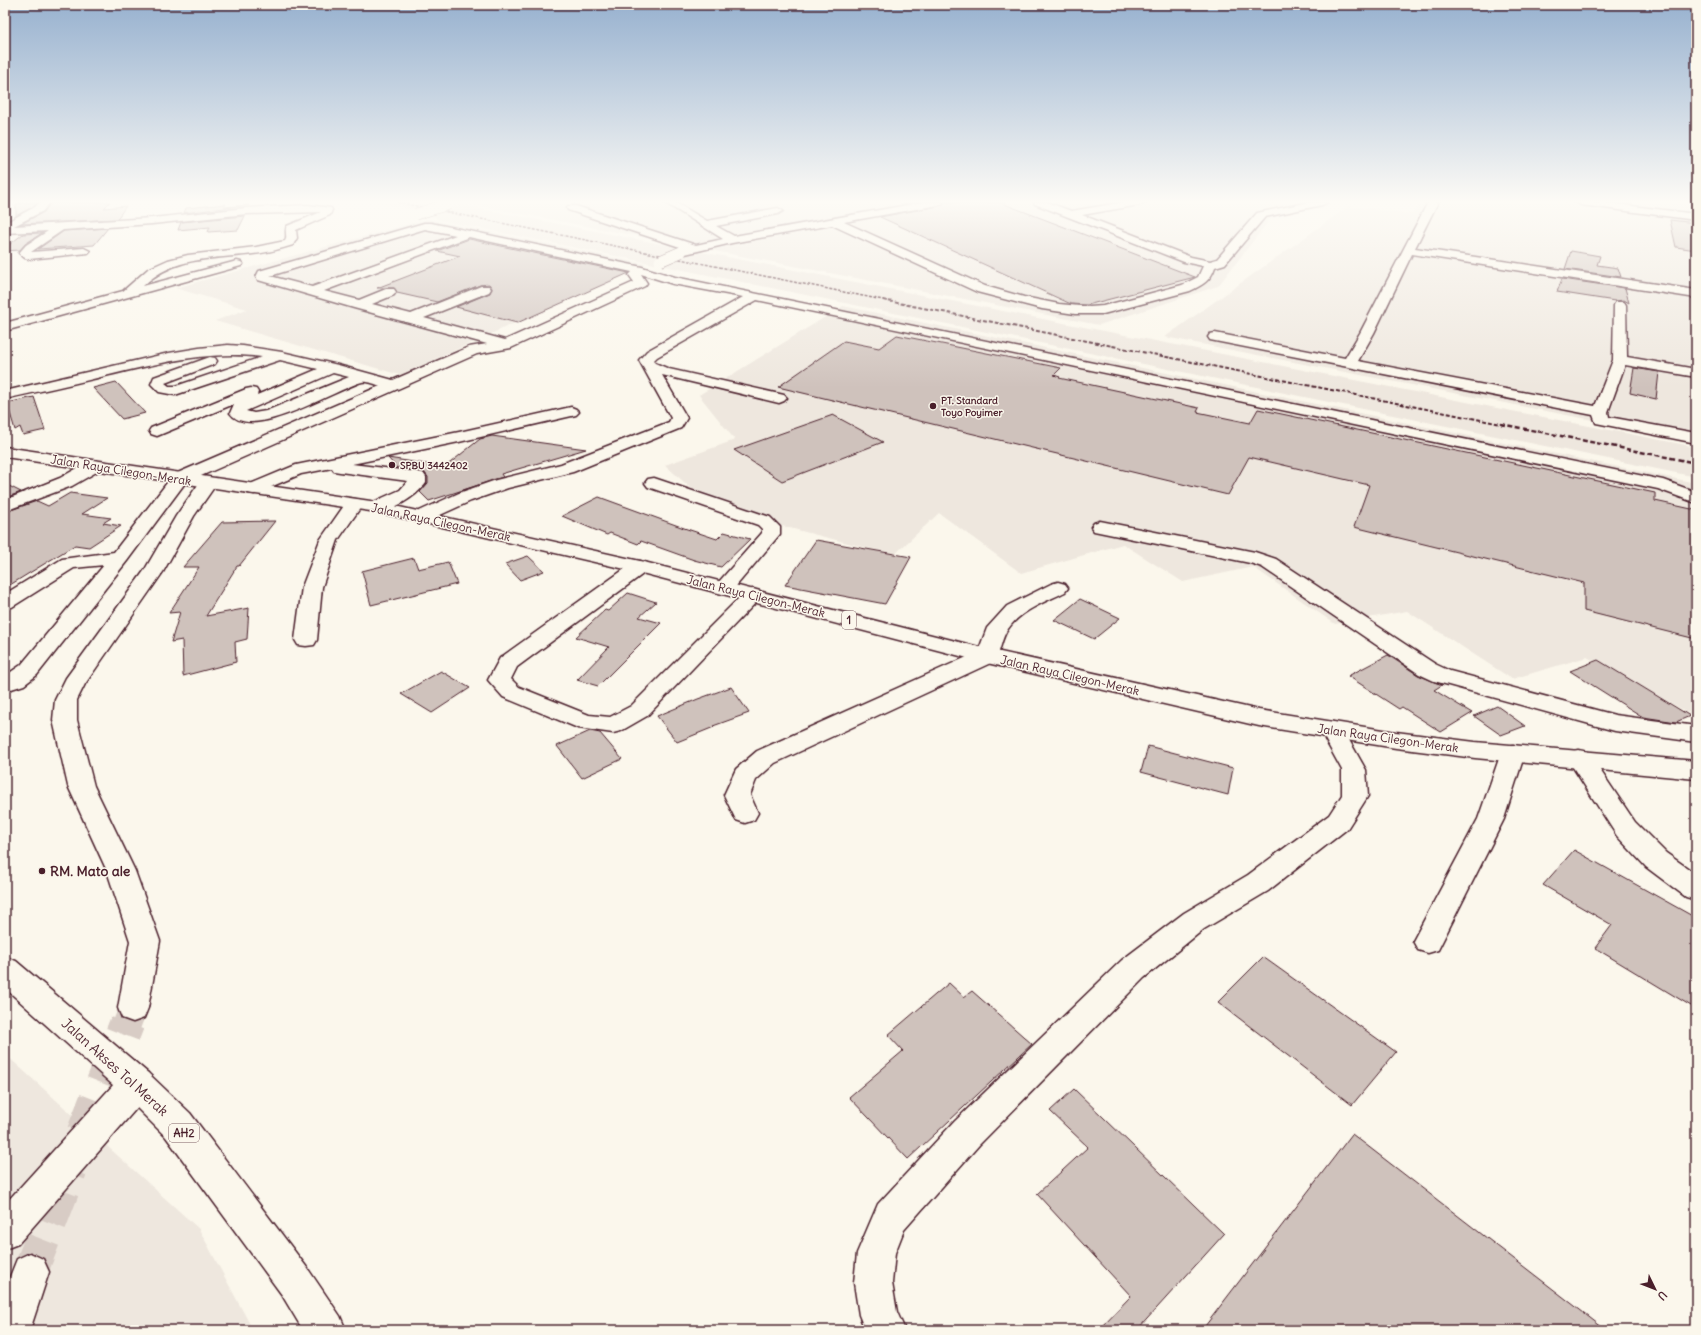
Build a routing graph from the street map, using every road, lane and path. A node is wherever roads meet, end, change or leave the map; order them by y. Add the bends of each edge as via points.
1 (169, 264) edge
2 (234, 264) edge
3 (293, 264) edge
4 (384, 264) edge
5 (602, 264) edge
6 (654, 264) edge
7 (927, 264) edge
8 (1210, 264) edge
9 (1401, 264) edge
10 (1502, 264) edge
11 (639, 273) junction
12 (599, 288) dead end
13 (485, 290) dead end
14 (312, 291) junction
15 (390, 292) dead end
16 (128, 293) junction
17 (1696, 294) edge
18 (755, 296) junction
19 (358, 304) junction
20 (1620, 305) dead end
21 (411, 319) junction
22 (5, 327) edge
23 (506, 330) dead end
24 (1215, 337) dead end
25 (479, 345) junction
26 (243, 350) junction
27 (278, 356) junction
28 (1620, 360) junction
29 (1349, 363) junction
30 (318, 364) junction
31 (649, 366) junction
32 (333, 368) junction
33 (1696, 373) edge
34 (362, 377) junction
35 (394, 385) junction
36 (5, 395) edge
37 (779, 398) dead end
38 (571, 412) dead end
39 (1600, 412) junction
40 (157, 431) dead end
41 (1696, 438) edge
42 (6, 453) edge
43 (323, 464) junction
44 (94, 466) junction
45 (179, 479) junction
46 (208, 483) junction
47 (654, 483) dead end
48 (254, 488) junction
49 (1696, 498) edge
50 (354, 504) junction
51 (5, 506) edge
52 (377, 507) junction
53 (422, 517) junction
54 (1100, 527) dead end
55 (120, 557) junction
56 (640, 567) junction
57 (724, 588) junction
58 (1058, 588) dead end
59 (753, 595) junction
60 (5, 603) edge
61 (306, 640) dead end
62 (988, 656) junction
63 (5, 684) edge
64 (1332, 730) junction
65 (1696, 734) edge
66 (1513, 753) junction
67 (1579, 758) junction
68 (1696, 770) edge
69 (745, 813) dead end
70 (1696, 889) edge
71 (1428, 941) dead end
72 (6, 973) edge
73 (133, 1008) tunnel mouth
74 (136, 1084) junction
75 (5, 1231) edge
76 (30, 1272) tunnel mouth
77 (10, 1330) edge
78 (326, 1330) edge
79 (884, 1330) edge

1 - 16 main road via 156,270
2 - 16 main road
3 - 14 main road via 267,272 262,277
4 - 14 main road
5 - 11 main road
6 - 11 main road, bridge
7 - 8 main road via 981,289 1079,310 1103,310 1186,288 1207,277
9 - 29 main road
10 - 17 main road
11 - 12 main road
11 - 18 main road
11 - 25 main road via 641,283 506,346
13 - 21 main road
14 - 19 main road
15 - 19 main road
16 - 22 main road
18 - 31 main road via 652,354 646,360
18 - 49 main road via 1663,485
19 - 21 main road
20 - 28 main road
21 - 25 main road
23 - 25 main road
24 - 29 main road
25 - 35 main road
26 - 27 main road
26 - 27 main road via 170,374 159,380 158,384 170,391 178,390
26 - 36 main road via 175,356
27 - 30 main road
28 - 33 main road
28 - 39 main road
29 - 39 main road
30 - 32 main road
30 - 40 main road
31 - 37 main road via 665,372
31 - 53 main road via 679,418 675,425 567,468 502,484 465,497
32 - 34 main road
32 - 34 main road via 240,407 238,413 248,418 270,415
34 - 35 main road
35 - 45 main road
38 - 43 main road
39 - 41 main road via 1602,420
42 - 44 main road, Jalan Raya Cilegon-Merak / 1
43 - 48 main road via 296,470
43 - 52 main road via 417,477 417,483 406,494
44 - 45 main road, Jalan Raya Cilegon-Merak / 1
44 - 51 main road via 66,482
45 - 46 main road, Jalan Raya Cilegon-Merak / 1
45 - 55 main road
46 - 48 main road, Jalan Raya Cilegon-Merak / 1
46 - 73 main road via 185,516 153,572 74,683 66,700 65,720 81,786 122,870 145,942
47 - 57 main road via 764,521 771,528 771,534
48 - 50 main road, Jalan Raya Cilegon-Merak / 1
50 - 52 main road, Jalan Raya Cilegon-Merak / 1
50 - 61 main road via 329,540 312,587
52 - 53 main road, Jalan Raya Cilegon-Merak / 1
53 - 56 main road, Jalan Raya Cilegon-Merak / 1
54 - 65 main road via 1255,558 1269,564 1427,669 1442,676 1615,723
55 - 60 main road via 70,563
55 - 63 main road via 29,670 16,680
56 - 57 main road, Jalan Raya Cilegon-Merak / 1
56 - 59 main road via 508,662 499,680 511,692 586,722 613,725 639,711
57 - 59 main road, Jalan Raya Cilegon-Merak / 1
58 - 62 main road via 1014,610 997,628
59 - 62 main road, Jalan Raya Cilegon-Merak / 1
62 - 64 main road, Jalan Raya Cilegon-Merak / 1 via 1259,718
62 - 69 main road via 766,756 745,775 737,794
64 - 66 main road, Jalan Raya Cilegon-Merak / 1
64 - 79 main road via 1354,770 1355,796 1338,822 1258,883 1194,920 1133,969 967,1133 891,1218 876,1253 873,1283 878,1315
66 - 67 main road, Jalan Raya Cilegon-Merak / 1
66 - 71 main road via 1491,819
67 - 68 main road, Jalan Raya Cilegon-Merak / 1
67 - 70 main road via 1626,829 1656,860
72 - 74 main road, Jalan Akses Tol Merak / AH2
74 - 75 main road
74 - 78 main road, Jalan Akses Tol Merak / AH2 via 178,1125 295,1282
76 - 77 main road

